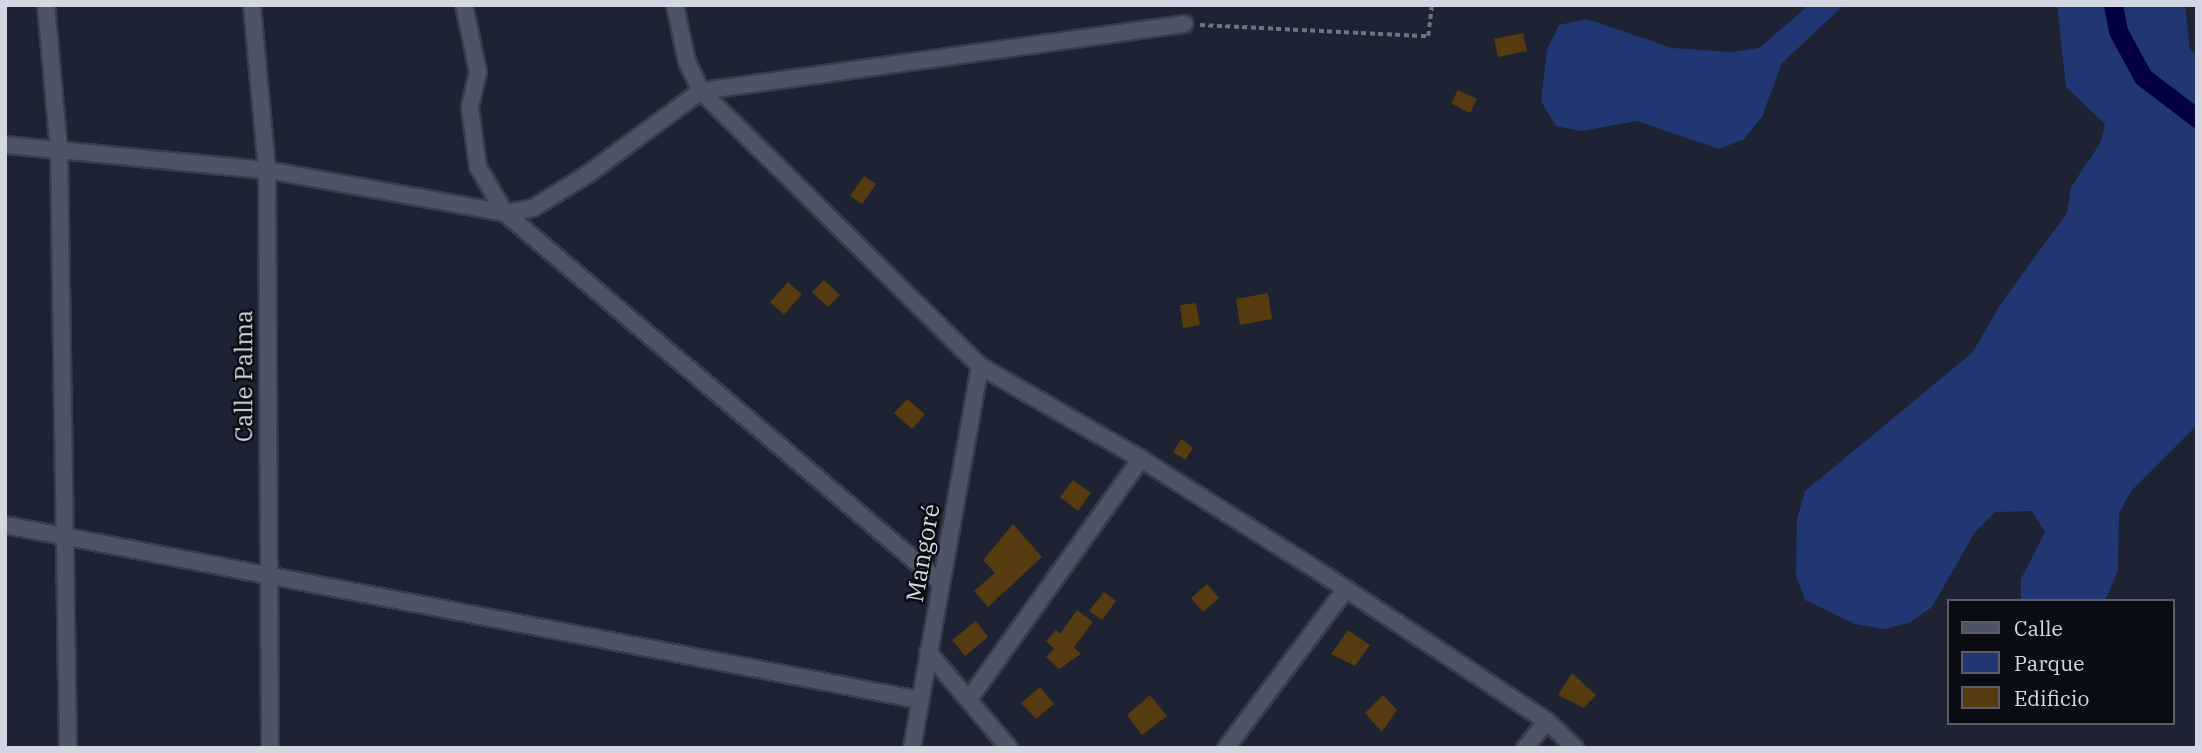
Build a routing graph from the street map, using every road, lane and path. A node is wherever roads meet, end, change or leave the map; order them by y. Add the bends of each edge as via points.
1 (46, 5) edge
2 (252, 5) edge
3 (464, 5) edge
4 (675, 5) edge
5 (1432, 5) edge
6 (1184, 24) joint
7 (701, 91) junction
8 (5, 145) edge
9 (58, 150) junction
10 (267, 170) junction
11 (505, 213) junction
12 (979, 366) junction
13 (1141, 459) junction
14 (5, 525) edge
15 (67, 537) junction
16 (267, 578) junction
17 (940, 582) junction
18 (1346, 590) junction
19 (928, 652) junction
20 (969, 699) junction
21 (920, 700) junction
22 (1547, 721) junction
23 (68, 748) edge
24 (270, 748) edge
25 (912, 748) edge
26 (1009, 748) edge
27 (1226, 748) edge
28 (1525, 748) edge
29 (1575, 748) edge

1 - 9 street
2 - 10 street, Calle Palma
3 - 11 street via 478,72 470,108 478,167
4 - 7 street via 687,62
5 - 6 path via 1428,36
6 - 7 street
7 - 11 street via 588,174 533,208
7 - 12 street
8 - 9 street
9 - 10 street
9 - 15 street
10 - 11 street
10 - 16 street, Calle Palma
11 - 17 street
12 - 13 street
12 - 17 street, Mangoré
13 - 18 street
13 - 20 street
14 - 15 street
15 - 16 street
15 - 23 street
16 - 21 street
16 - 24 street, Calle Palma
17 - 19 street, Mangoré
18 - 22 street
18 - 27 street
19 - 20 street
19 - 21 street, Mangoré
20 - 26 street
21 - 25 street, Mangoré
22 - 28 street
22 - 29 street

